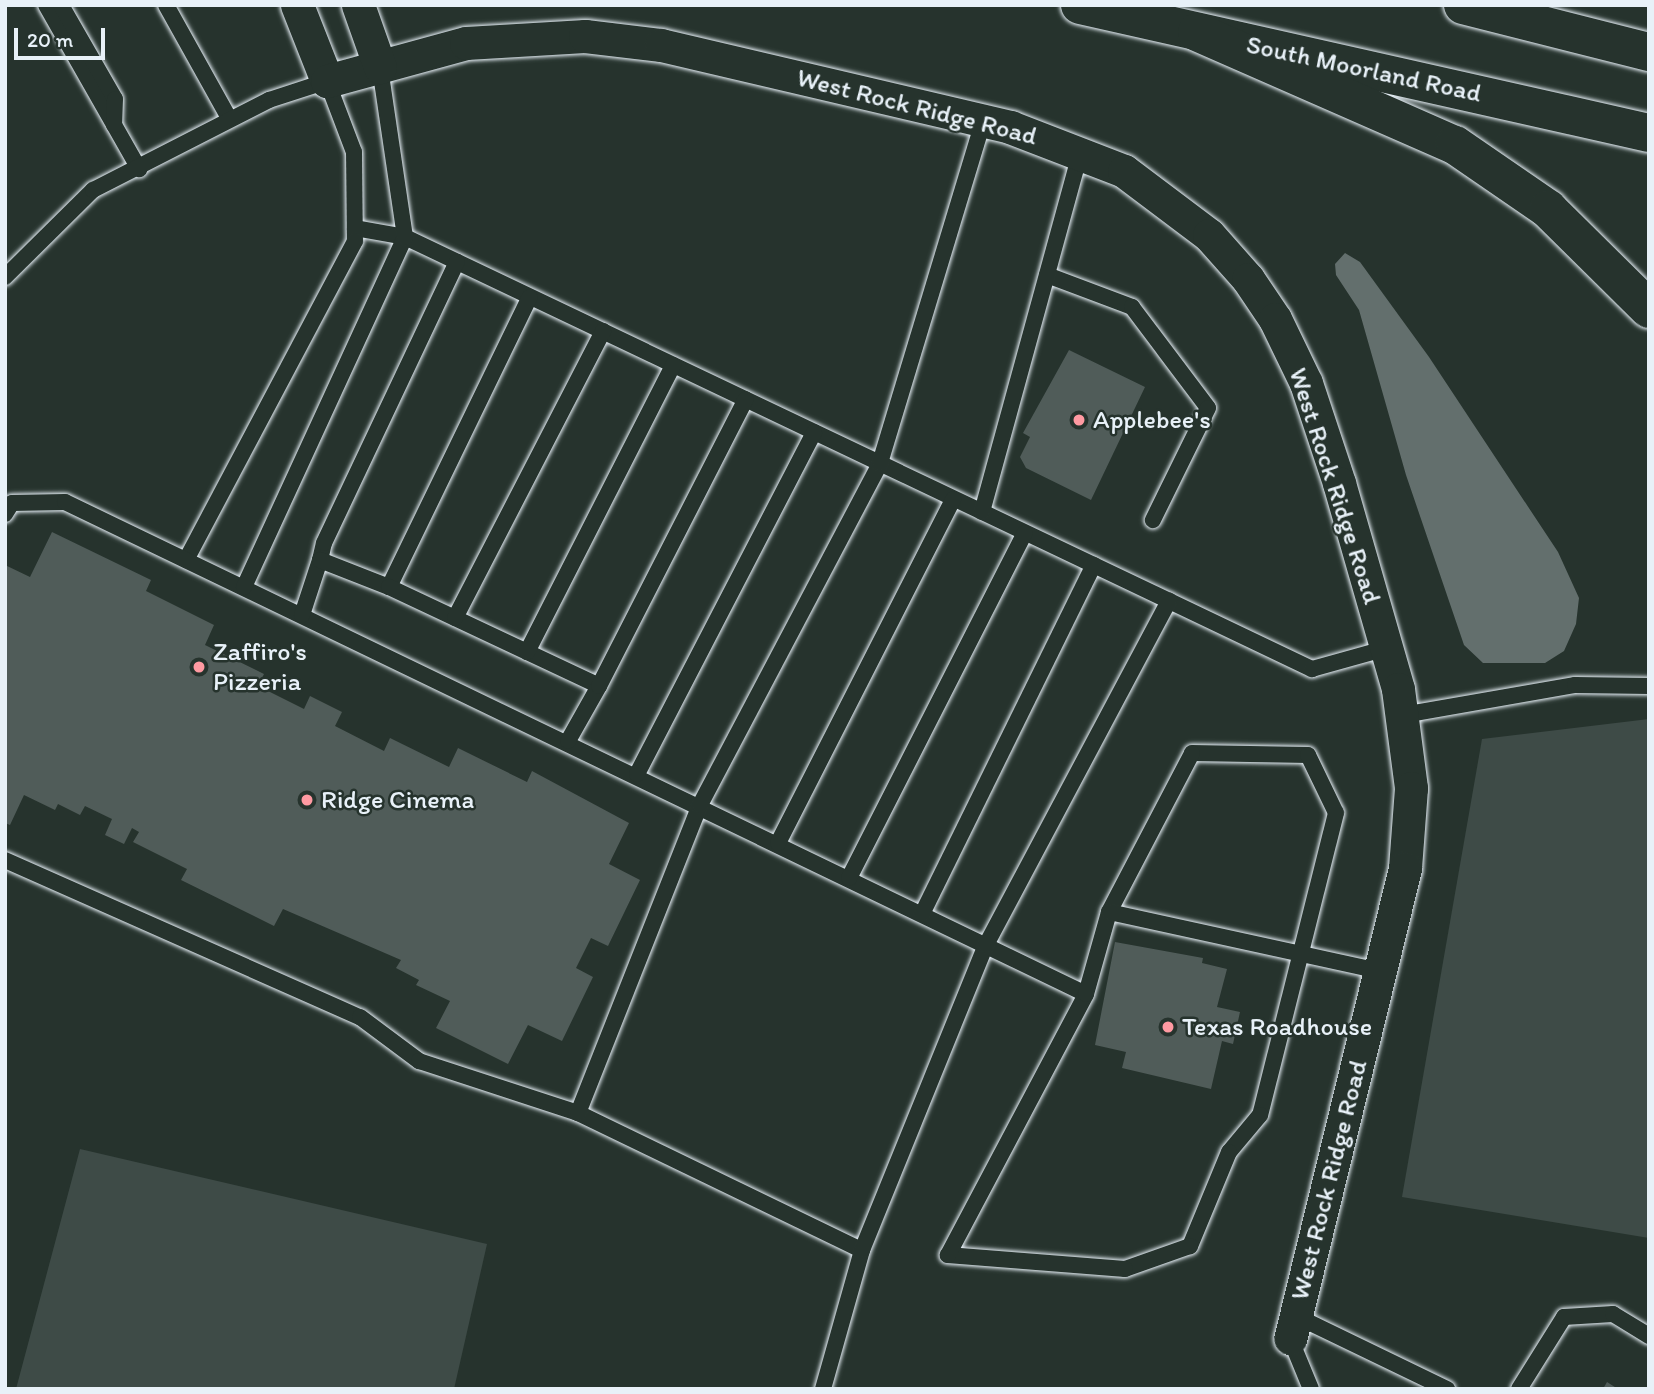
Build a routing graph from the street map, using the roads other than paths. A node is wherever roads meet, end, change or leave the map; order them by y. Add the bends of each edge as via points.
1 (46, 5) edge
2 (61, 5) edge
3 (166, 5) edge
4 (297, 5) edge
5 (358, 5) edge
6 (1080, 5) edge
7 (1463, 5) edge
8 (1197, 32) junction
9 (1649, 52) edge
10 (380, 67) junction
11 (327, 81) junction
12 (229, 118) junction
13 (983, 121) junction
14 (114, 126) junction
15 (1649, 132) edge
16 (1081, 151) junction
17 (139, 169) junction
18 (355, 228) junction
19 (405, 237) junction
20 (457, 262) junction
21 (1047, 275) junction
22 (5, 277) edge
23 (530, 297) junction
24 (1649, 309) edge
25 (603, 331) junction
26 (673, 365) junction
27 (746, 399) junction
28 (814, 432) junction
29 (880, 463) junction
30 (953, 499) junction
31 (982, 512) junction
32 (5, 514) edge
33 (1153, 520) dead end
34 (1025, 533) junction
35 (186, 559) junction
36 (320, 560) junction
37 (1094, 565) junction
38 (244, 587) junction
39 (389, 587) junction
40 (1169, 601) junction
41 (302, 615) junction
42 (455, 618) junction
43 (1387, 648) junction
44 (527, 652) junction
45 (599, 686) junction
46 (1649, 686) edge
47 (1404, 715) junction
48 (568, 741) junction
49 (637, 774) junction
50 (700, 805) junction
51 (778, 843) junction
52 (5, 860) edge
53 (849, 878) junction
54 (1109, 912) junction
55 (922, 914) junction
56 (986, 945) junction
57 (1302, 954) junction
58 (1380, 971) junction
59 (1086, 994) junction
60 (578, 1113) junction
61 (862, 1250) junction
62 (1293, 1327) junction
63 (1649, 1336) edge
64 (823, 1389) edge
65 (1311, 1389) edge
66 (1447, 1389) edge
67 (1519, 1389) edge

1 - 14 lane
2 - 14 lane via 116,99
3 - 12 lane
4 - 11 street
5 - 10 street
6 - 8 main road, South Moorland Road
7 - 9 main road
8 - 15 main road, South Moorland Road
8 - 24 main road via 1455,145 1548,209
10 - 11 street, West Rock Ridge Road
10 - 13 street, West Rock Ridge Road via 466,43 585,36 661,45
10 - 19 lane
11 - 12 lane
11 - 18 lane via 354,152
12 - 17 lane
13 - 16 street, West Rock Ridge Road
13 - 29 lane
14 - 17 lane
16 - 21 lane
16 - 43 street, West Rock Ridge Road via 1165,198 1209,235 1276,319 1306,383
17 - 22 lane via 93,190
18 - 19 lane
18 - 35 lane via 355,241
19 - 20 lane
19 - 38 lane
20 - 23 lane
20 - 36 lane via 324,542
21 - 31 lane
21 - 33 lane via 1132,307 1208,408
23 - 25 lane
23 - 39 lane
25 - 26 lane
25 - 42 lane
26 - 27 lane
26 - 44 lane
27 - 28 lane
27 - 45 lane
28 - 29 lane
28 - 49 lane
29 - 30 lane
29 - 50 lane
30 - 31 lane
30 - 51 lane
31 - 34 lane
32 - 35 lane via 12,503 65,502
34 - 37 lane
34 - 53 lane
35 - 38 lane
36 - 39 lane
36 - 41 lane
37 - 40 lane
37 - 55 lane
38 - 41 lane
39 - 42 lane
40 - 43 lane via 1312,669
40 - 56 lane
41 - 48 lane
42 - 44 lane
43 - 47 street, West Rock Ridge Road
44 - 45 lane
45 - 48 lane
46 - 47 lane via 1575,685
47 - 58 street, West Rock Ridge Road via 1411,788 1406,856
48 - 49 lane
49 - 50 lane
50 - 51 lane
50 - 60 lane
51 - 53 lane
52 - 60 lane via 360,1017 419,1061
53 - 55 lane
54 - 57 lane
54 - 57 lane via 1192,753 1308,755 1336,813
54 - 59 lane
55 - 56 lane
56 - 59 lane
56 - 61 lane
57 - 58 lane
57 - 59 lane via 1260,1115 1229,1152 1190,1246 1125,1269 948,1255
58 - 62 street, West Rock Ridge Road
60 - 61 lane
61 - 64 lane
62 - 65 lane
62 - 66 lane
63 - 67 lane via 1613,1314 1564,1317

